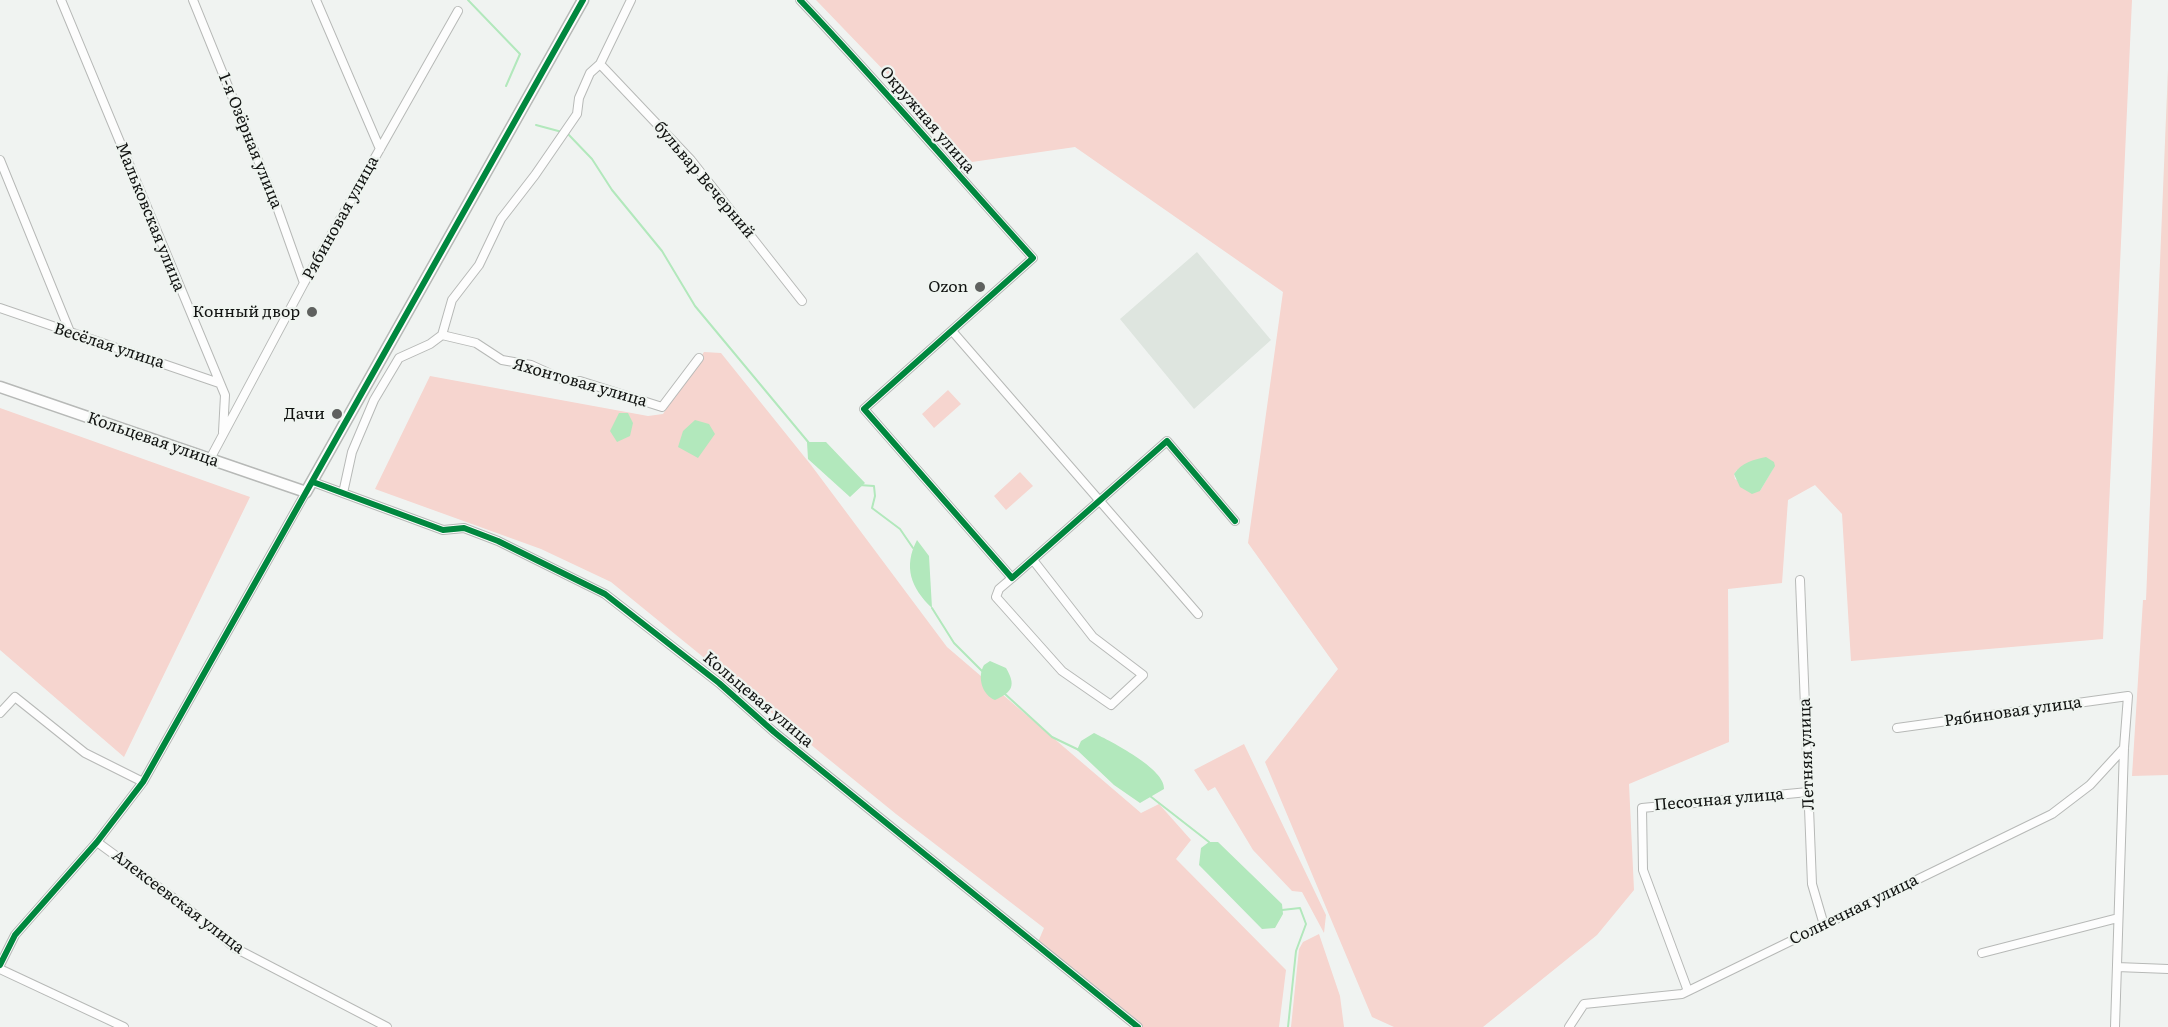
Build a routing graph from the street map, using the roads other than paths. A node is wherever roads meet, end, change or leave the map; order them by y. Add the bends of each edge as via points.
1 (61, 0) edge
2 (193, 0) edge
3 (316, 0) edge
4 (583, 0) edge
5 (631, 0) edge
6 (800, 0) edge
7 (458, 11) dead end
8 (600, 64) junction
9 (380, 149) junction
10 (0, 160) edge
11 (304, 283) junction
12 (802, 301) dead end
13 (0, 308) edge
14 (70, 332) junction
15 (953, 332) junction
16 (442, 335) junction
17 (699, 358) dead end
18 (219, 383) junction
19 (0, 387) edge
20 (222, 436) junction
21 (210, 459) junction
22 (313, 482) junction
23 (306, 492) junction
24 (343, 493) junction
25 (1098, 500) junction
26 (1235, 521) dead end
27 (1033, 560) junction
28 (1012, 578) junction
29 (1800, 580) dead end
30 (1198, 614) dead end
31 (0, 713) edge
32 (1897, 728) dead end
33 (2124, 748) junction
34 (143, 782) junction
35 (1808, 792) junction
36 (97, 842) junction
37 (2118, 918) junction
38 (1824, 925) junction
39 (1982, 953) dead end
40 (0, 967) edge
41 (2117, 967) junction
42 (2168, 969) edge
43 (1688, 991) junction
44 (124, 1027) edge
45 (387, 1027) edge
46 (1138, 1027) edge
47 (1569, 1027) edge
48 (2115, 1027) edge

1 - 18 street, Мальковская улица
2 - 11 street, 1-я Озёрная улица
3 - 9 street
4 - 22 street
5 - 8 street
6 - 15 street, Окружная улица via 882,86 924,139 1033,258
7 - 9 street, Рябиновая улица
8 - 12 street, бульвар Вечерний via 691,160
8 - 16 street via 590,73 577,114 567,131 501,219 478,266 452,300
9 - 11 street, Рябиновая улица
10 - 14 street
11 - 20 street, Рябиновая улица
13 - 14 street, Весёлая улица
14 - 18 street, Весёлая улица
15 - 25 street
15 - 28 street via 864,409
16 - 17 street, Яхонтовая улица via 476,343 502,360 531,365 566,381 580,381 662,407
16 - 24 street via 399,358 374,400 352,452
18 - 20 street, Мальковская улица via 225,395
19 - 21 street, Кольцевая улица
20 - 21 street, Рябиновая улица
21 - 23 street, Кольцевая улица
22 - 23 street
22 - 24 street, Кольцевая улица
23 - 34 street
24 - 46 street, Кольцевая улица via 443,530 464,528 498,541 605,594
25 - 26 street via 1167,441
25 - 27 street
25 - 30 street
27 - 28 street
27 - 28 street via 1093,637 1143,675 1111,705 1062,671 996,597
29 - 35 street, Летняя улица
31 - 34 street via 15,697 85,753
32 - 33 street, Рябиновая улица via 2128,696
33 - 37 street
33 - 38 street, Солнечная улица via 2090,785 2052,814
34 - 36 street
35 - 38 street, Летняя улица via 1812,884
35 - 43 street, Песочная улица via 1642,808 1643,870
36 - 40 street via 15,935
36 - 45 street, Алексеевская улица via 235,948
37 - 39 street
37 - 41 street
38 - 43 street, Солнечная улица
40 - 44 street
41 - 42 street
41 - 48 street
43 - 47 street, Солнечная улица via 1584,1004

